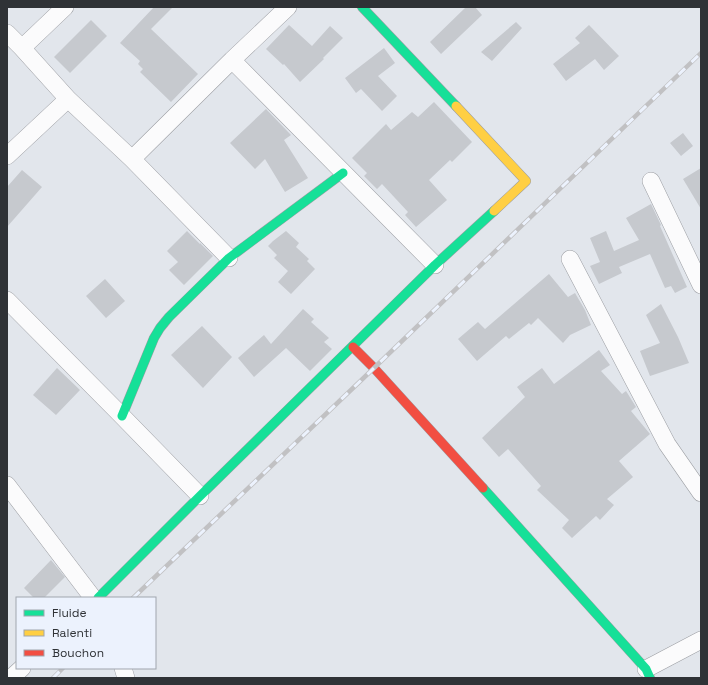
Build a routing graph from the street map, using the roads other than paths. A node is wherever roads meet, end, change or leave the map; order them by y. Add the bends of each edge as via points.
1 (65, 7) edge
2 (288, 7) edge
3 (362, 7) edge
4 (7, 33) edge
5 (22, 48) junction
6 (232, 60) junction
7 (68, 99) junction
8 (7, 156) edge
9 (132, 159) junction
10 (343, 173) junction
11 (651, 181) dead end
12 (229, 258) junction
13 (570, 259) dead end
14 (435, 266) junction
15 (701, 285) edge
16 (7, 300) edge
17 (353, 347) junction
18 (122, 416) junction
19 (7, 485) edge
20 (701, 492) edge
21 (200, 496) junction
22 (92, 597) edge
23 (99, 597) edge
24 (701, 640) edge
25 (21, 669) edge
26 (648, 673) edge
27 (11, 678) edge

1 - 5 street
2 - 6 street
3 - 14 street via 526,181
4 - 5 street
5 - 7 street
6 - 9 street
6 - 10 street
7 - 8 street
7 - 9 street
9 - 12 street
10 - 12 street
10 - 14 street
11 - 15 street
12 - 18 street via 160,328
13 - 20 street via 666,444
14 - 17 street
16 - 18 street
17 - 21 street
17 - 26 street
18 - 21 street
19 - 22 street
21 - 23 street
24 - 26 street
25 - 27 street

